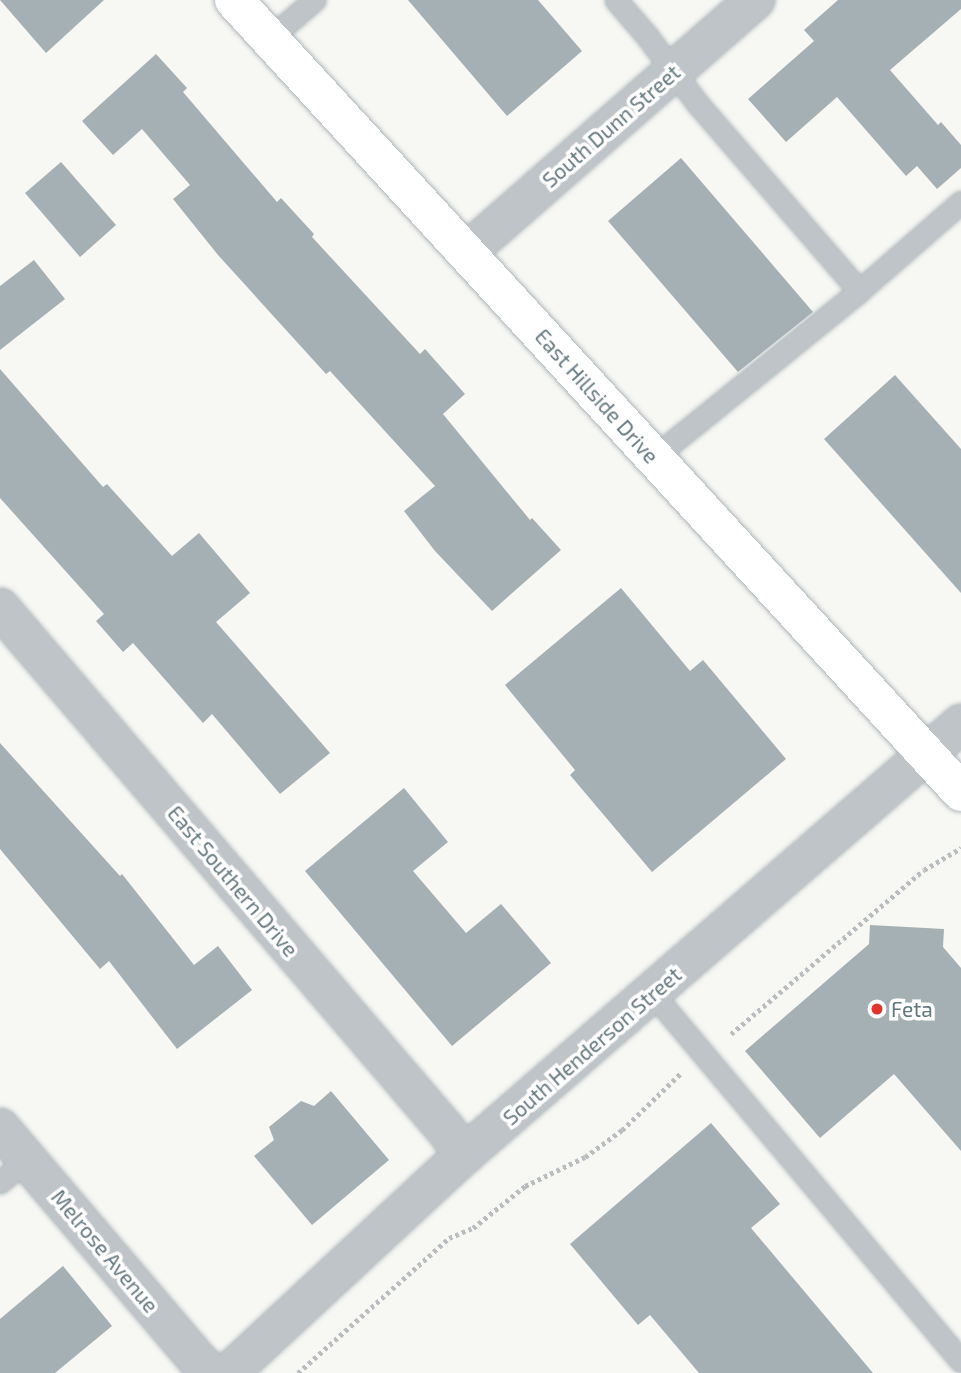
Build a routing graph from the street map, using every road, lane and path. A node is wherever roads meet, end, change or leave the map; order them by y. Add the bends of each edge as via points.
1 (234, 0) edge
2 (314, 0) edge
3 (616, 0) edge
4 (755, 0) edge
5 (269, 39) junction
6 (673, 71) junction
7 (961, 202) edge
8 (467, 252) junction
9 (859, 291) junction
10 (653, 458) junction
11 (0, 608) edge
12 (961, 724) edge
13 (929, 754) junction
14 (961, 792) edge
15 (961, 848) edge
16 (653, 994) junction
17 (725, 1040) dead end
18 (684, 1071) dead end
19 (0, 1128) edge
20 (464, 1155) junction
21 (13, 1171) edge
22 (961, 1361) edge
23 (212, 1373) edge
24 (229, 1373) edge
25 (298, 1373) edge

1 - 5 main road, East Hillside Drive
2 - 5 lane
3 - 6 lane
4 - 6 street, South Dunn Street
5 - 8 main road, East Hillside Drive
6 - 8 street, South Dunn Street
6 - 9 lane
7 - 9 lane
8 - 10 main road, East Hillside Drive
9 - 10 lane
10 - 13 main road, East Hillside Drive
11 - 20 street, East Southern Drive
12 - 13 street, South Henderson Street
13 - 14 main road, East Hillside Drive
13 - 16 street, South Henderson Street
15 - 17 path via 924,870
16 - 20 street, South Henderson Street
16 - 22 lane
18 - 25 path via 622,1130 585,1157 525,1186 473,1228 449,1238
19 - 21 street, Melrose Avenue
20 - 24 street, South Henderson Street
21 - 23 street, Melrose Avenue

